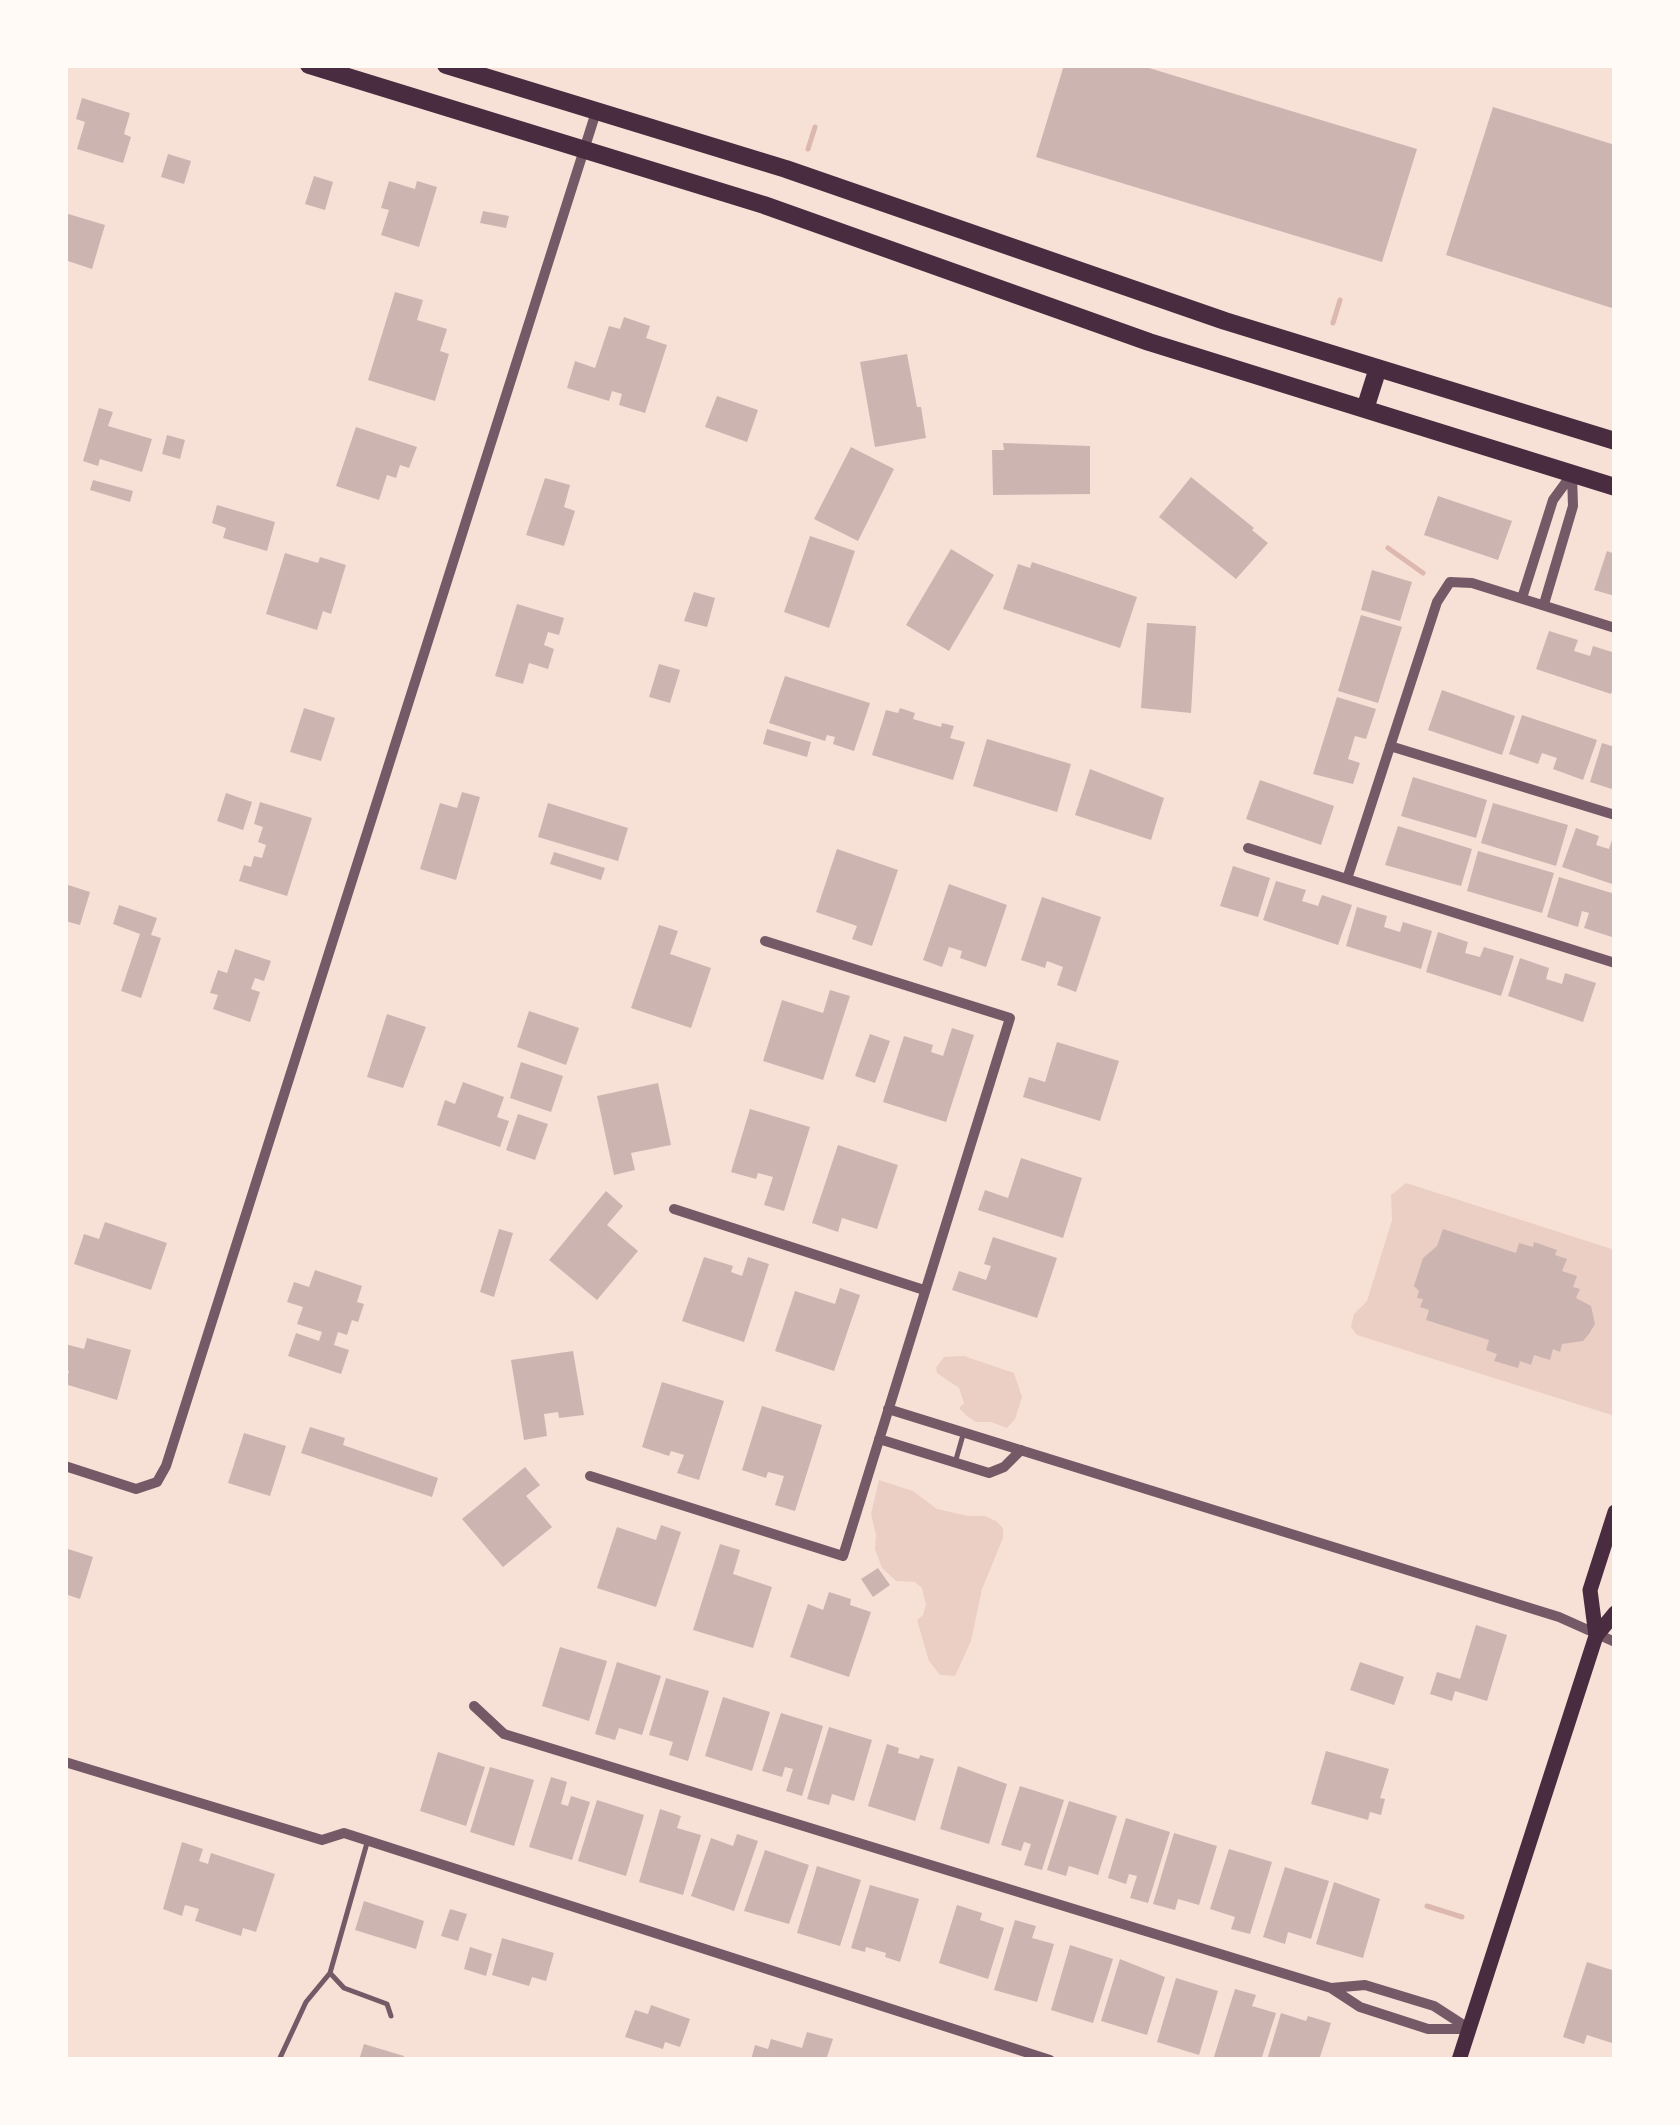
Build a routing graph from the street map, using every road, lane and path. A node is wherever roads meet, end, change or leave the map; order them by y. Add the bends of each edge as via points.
1 (309, 65) edge
2 (446, 65) edge
3 (596, 112) junction
4 (584, 150) junction
5 (1378, 368) junction
6 (1365, 409) junction
7 (1615, 441) edge
8 (1572, 474) junction
9 (1615, 486) edge
10 (1538, 548) junction
11 (1559, 554) junction
12 (1522, 598) junction
13 (1544, 604) junction
14 (1615, 628) edge
15 (1390, 746) junction
16 (1615, 815) edge
17 (1248, 848) dead end
18 (1347, 879) junction
19 (764, 941) dead end
20 (1615, 964) edge
21 (674, 1209) dead end
22 (924, 1290) junction
23 (888, 1409) junction
24 (964, 1432) junction
25 (879, 1439) junction
26 (1021, 1450) junction
27 (954, 1463) junction
28 (65, 1466) edge
29 (590, 1476) dead end
30 (1615, 1512) edge
31 (1615, 1613) edge
32 (1596, 1636) junction
33 (1615, 1642) edge
34 (474, 1706) dead end
35 (65, 1762) edge
36 (368, 1840) junction
37 (330, 1973) junction
38 (1331, 1988) junction
39 (1382, 1990) junction
40 (1376, 2012) junction
41 (391, 2016) dead end
42 (1469, 2029) junction
43 (278, 2060) edge
44 (1050, 2060) edge
45 (1459, 2060) edge

1 - 4 main road
2 - 3 main road
3 - 4 street
3 - 5 main road
4 - 6 main road via 764,204 1168,348
4 - 28 street via 166,1466 157,1482 136,1489
5 - 6 main road
5 - 7 main road
6 - 8 main road
8 - 9 main road
8 - 10 street via 1553,500
8 - 11 street via 1573,506
10 - 11 street
10 - 12 street
11 - 13 street
12 - 13 street
12 - 15 street via 1450,582 1437,602
13 - 14 street
15 - 16 street
15 - 18 street
17 - 18 street
18 - 20 street
19 - 22 street via 1010,1018
21 - 22 street
22 - 23 street
23 - 24 street
23 - 25 street
24 - 26 street
24 - 27 lane
25 - 27 street
25 - 29 street via 843,1556
26 - 27 street via 988,1473
26 - 32 street via 1559,1617
30 - 32 main road via 1590,1590
31 - 32 main road
32 - 33 street
32 - 42 main road
34 - 38 street via 504,1734
35 - 36 street via 322,1840 344,1833
36 - 37 lane
36 - 44 street
37 - 41 lane via 344,1988 386,2004
37 - 43 lane via 306,2002
38 - 39 street
38 - 40 street
39 - 40 street
39 - 42 street via 1434,2006
40 - 42 street via 1428,2028
42 - 45 main road

